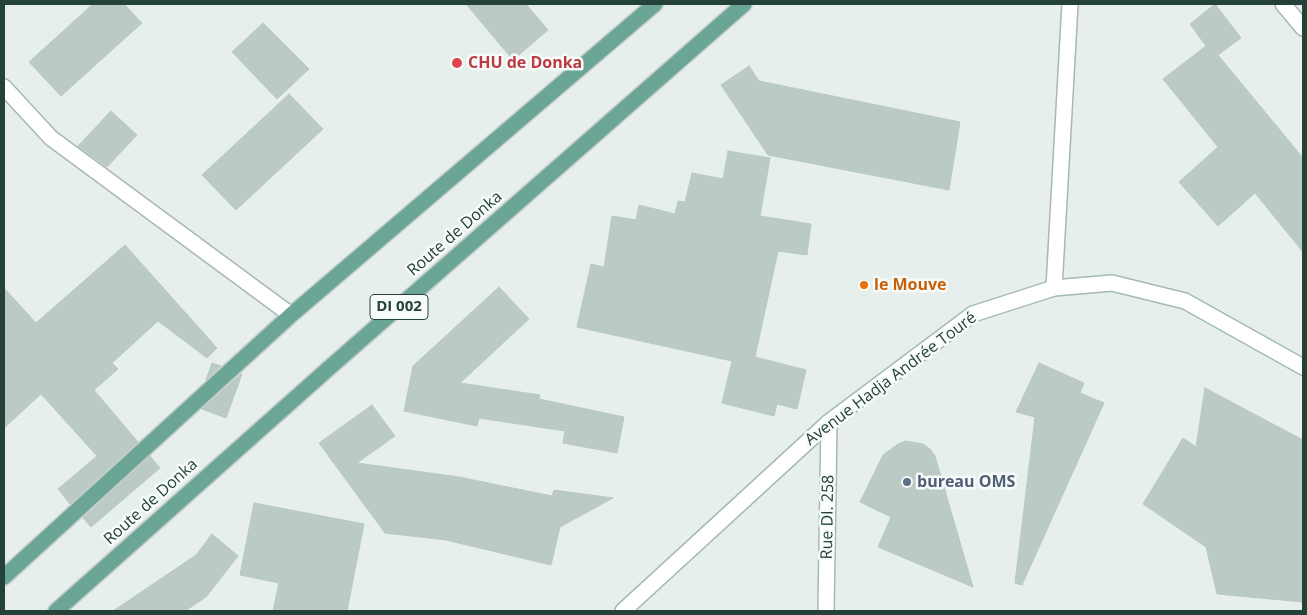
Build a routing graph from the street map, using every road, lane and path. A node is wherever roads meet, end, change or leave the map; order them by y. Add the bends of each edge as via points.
1 (655, 4) edge
2 (744, 4) edge
3 (1070, 4) edge
4 (1283, 4) edge
5 (1303, 28) edge
6 (4, 87) edge
7 (1054, 288) junction
8 (291, 315) junction
9 (1303, 367) edge
10 (829, 422) junction
11 (4, 577) edge
12 (56, 611) edge
13 (623, 611) edge
14 (826, 611) edge

1 - 8 main road
2 - 12 main road, Route de Donka / DI 002
3 - 7 main road
4 - 5 main road
6 - 8 main road via 51,138
7 - 9 main road, Avenue Hadja Andrée Touré via 1112,283 1185,301
7 - 10 main road, Avenue Hadja Andrée Touré via 973,314
8 - 11 main road
10 - 13 main road, Avenue Hadja Andrée Touré
10 - 14 main road, Rue DI. 258

